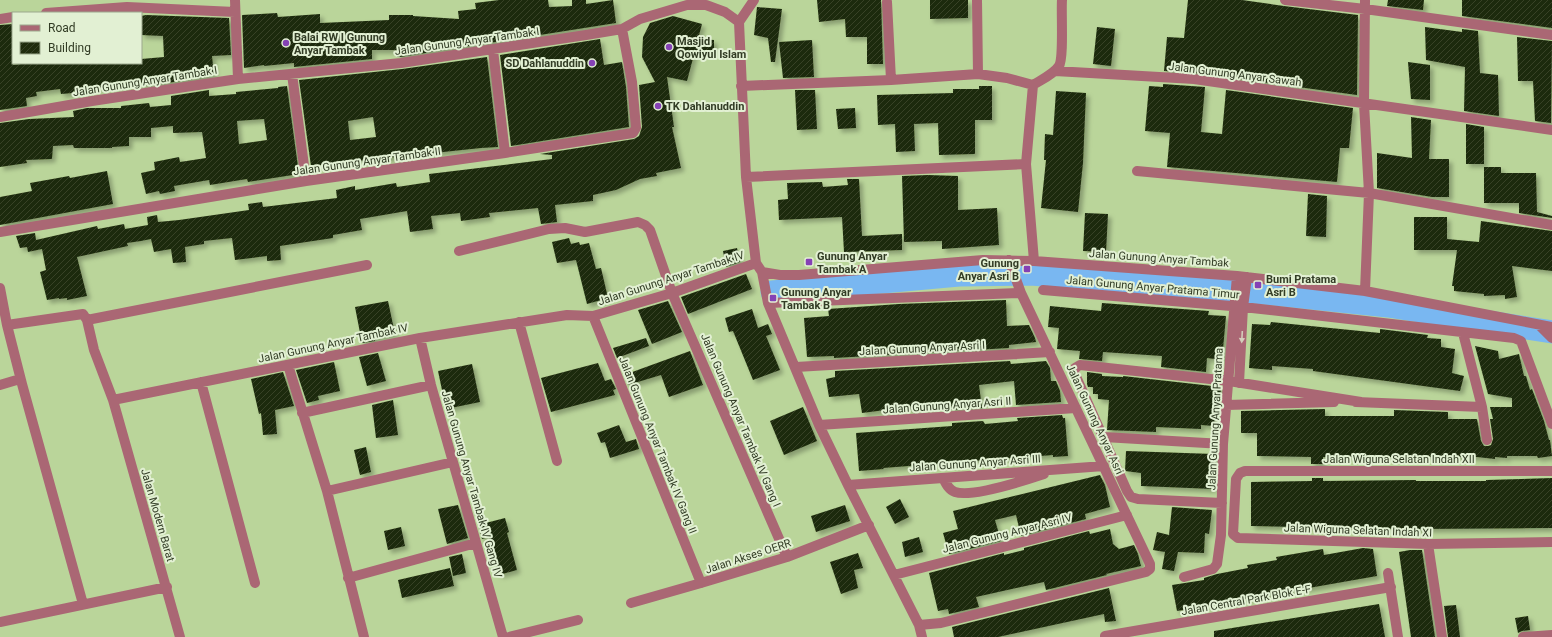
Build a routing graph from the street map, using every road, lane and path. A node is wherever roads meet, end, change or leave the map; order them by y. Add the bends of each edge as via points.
1 (754, 0) edge
2 (977, 0) edge
3 (1062, 0) edge
4 (1285, 0) edge
5 (887, 2) dead end
6 (1365, 4) edge
7 (235, 6) edge
8 (60, 12) edge
9 (12, 17) edge
10 (0, 18) edge
11 (739, 22) junction
12 (622, 29) junction
13 (1552, 35) edge
14 (493, 50) junction
15 (1055, 71) junction
16 (292, 74) junction
17 (978, 74) junction
18 (238, 79) junction
19 (891, 80) junction
20 (1033, 84) junction
21 (741, 86) junction
22 (1364, 104) junction
23 (0, 118) edge
24 (1552, 130) edge
25 (505, 153) junction
26 (1026, 164) junction
27 (1137, 171) dead end
28 (746, 177) junction
29 (306, 181) junction
30 (1369, 193) junction
31 (1552, 225) edge
32 (0, 232) edge
33 (459, 251) dead end
34 (1009, 260) junction
35 (1034, 261) junction
36 (756, 263) junction
37 (367, 265) dead end
38 (762, 272) junction
39 (1242, 276) junction
40 (0, 288) edge
41 (1043, 290) dead end
42 (1020, 291) junction
43 (1365, 291) junction
44 (672, 293) junction
45 (1239, 302) junction
46 (768, 303) junction
47 (593, 316) junction
48 (87, 320) junction
49 (519, 322) junction
50 (7, 325) junction
51 (1545, 327) edge
52 (1463, 333) junction
53 (420, 338) junction
54 (1552, 338) edge
55 (1050, 352) junction
56 (288, 365) junction
57 (796, 367) junction
58 (20, 379) junction
59 (1229, 381) junction
60 (200, 382) junction
61 (1240, 383) junction
62 (0, 385) edge
63 (431, 385) junction
64 (113, 400) junction
65 (1361, 402) junction
66 (1226, 405) junction
67 (1482, 406) junction
68 (1076, 408) junction
69 (302, 413) junction
70 (1552, 424) edge
71 (819, 425) junction
72 (1104, 436) junction
73 (1487, 440) dead end
74 (1223, 444) junction
75 (556, 461) dead end
76 (453, 462) junction
77 (1104, 466) junction
78 (1059, 469) junction
79 (1246, 471) joint
80 (1552, 471) edge
81 (943, 478) junction
82 (848, 485) junction
83 (327, 492) junction
84 (1222, 503) junction
85 (1127, 515) junction
86 (869, 525) junction
87 (1552, 542) edge
88 (476, 543) junction
89 (1428, 544) junction
90 (787, 557) junction
91 (1388, 573) dead end
92 (894, 575) junction
93 (1184, 577) dead end
94 (348, 578) junction
95 (255, 583) dead end
96 (702, 583) junction
97 (1390, 586) junction
98 (167, 587) junction
99 (631, 603) dead end
100 (82, 604) junction
101 (578, 620) dead end
102 (0, 622) edge
103 (920, 625) junction
104 (1552, 635) edge
105 (180, 637) edge
106 (364, 637) edge
107 (503, 637) edge
108 (509, 637) edge
109 (922, 637) edge
110 (1103, 637) edge
111 (1398, 637) edge
112 (1442, 637) edge
113 (1523, 637) edge

1 - 11 street
2 - 17 street
3 - 15 street via 1060,66
4 - 6 street
5 - 19 street
6 - 13 street
6 - 22 street
7 - 8 street via 127,7
7 - 18 street
9 - 10 street
11 - 12 street, Jalan Gunung Anyar Tambak I via 725,12 706,5 687,5 640,19
11 - 21 street
12 - 14 street, Jalan Gunung Anyar Tambak I
12 - 25 street, Jalan Gunung Anyar Tambak II via 632,82 635,131
14 - 16 street, Jalan Gunung Anyar Tambak I
14 - 25 street
15 - 20 street
15 - 22 street, Jalan Gunung Anyar Sawah via 1194,79
16 - 18 street, Jalan Gunung Anyar Tambak I
16 - 29 street
17 - 19 street
17 - 20 street
18 - 23 street, Jalan Gunung Anyar Tambak I
19 - 21 street
20 - 26 street
21 - 28 street
22 - 24 street, Jalan Gunung Anyar Sawah
22 - 30 street
25 - 29 street, Jalan Gunung Anyar Tambak II
26 - 28 street
26 - 35 street
27 - 30 street
28 - 36 street
29 - 32 street, Jalan Gunung Anyar Tambak II
30 - 31 street
30 - 43 street
33 - 44 street, Jalan Gunung Anyar Tambak IV Gang I via 558,227 585,232 638,222 650,230
34 - 35 street, Jalan Gunung Anyar Tambak
34 - 38 street, Jalan Gunung Anyar Tambak via 799,275
34 - 42 street, Jalan Gunung Anyar Asri
35 - 39 street, Jalan Gunung Anyar Tambak
36 - 38 street
36 - 44 street, Jalan Gunung Anyar Tambak IV
37 - 48 street
38 - 46 street
39 - 43 street, Jalan Gunung Anyar Tambak
39 - 45 street, Jalan Gunung Anyar Pratama
40 - 50 street
41 - 45 street, Jalan Gunung Anyar Pratama Timur
42 - 46 street
42 - 55 street, Jalan Gunung Anyar Asri
43 - 51 street, Jalan Gunung Anyar Tambak
44 - 47 street, Jalan Gunung Anyar Tambak IV
44 - 90 street, Jalan Gunung Anyar Tambak IV Gang I
45 - 52 street, Jalan Gunung Anyar Pratama Timur
45 - 59 street, Jalan Gunung Anyar Pratama
45 -> 61 street, Jalan Gunung Anyar Pratama
46 - 57 street
47 - 49 street, Jalan Gunung Anyar Tambak IV via 567,315
47 - 96 street, Jalan Gunung Anyar Tambak IV Gang II
48 - 50 street via 84,314 77,314
48 - 64 street via 94,350
49 - 53 street, Jalan Gunung Anyar Tambak IV
49 - 75 street
50 - 58 street
51 - 54 street
52 - 67 street
52 - 70 street, Jalan Gunung Anyar Pratama Timur via 1514,338 1521,341
53 - 56 street, Jalan Gunung Anyar Tambak IV
53 - 63 street, Jalan Gunung Anyar Tambak IV Gang IV
55 - 57 street, Jalan Gunung Anyar Asri I
55 - 68 street, Jalan Gunung Anyar Asri
56 - 60 street, Jalan Gunung Anyar Tambak IV
56 - 69 street
57 - 71 street
58 - 62 street
58 - 100 street
59 - 61 street
59 - 66 street, Jalan Gunung Anyar Pratama
59 - 72 street via 1080,365 1074,372
60 - 64 street, Jalan Gunung Anyar Tambak IV
60 - 95 street
61 - 65 street
63 - 69 street
63 - 76 street, Jalan Gunung Anyar Tambak IV Gang IV
64 - 98 street, Jalan Modern Barat
65 - 66 street
65 - 67 street
66 - 74 street, Jalan Gunung Anyar Pratama
67 - 73 street
68 - 71 street, Jalan Gunung Anyar Asri II
68 - 77 street, Jalan Gunung Anyar Asri
69 - 83 street
71 - 82 street
72 - 74 street
72 - 84 street via 1131,497
74 - 84 street, Jalan Gunung Anyar Pratama
76 - 83 street
76 - 88 street, Jalan Gunung Anyar Tambak IV Gang IV
77 - 78 street, Jalan Gunung Anyar Asri III
77 - 85 street, Jalan Gunung Anyar Asri
78 - 81 street, Jalan Gunung Anyar Asri III
78 - 81 street via 976,492 954,492
79 - 80 street, Jalan Wiguna Selatan Indah XII
79 - 89 street, Jalan Wiguna Selatan Indah XI via 1240,473 1236,479 1235,537
81 - 82 street, Jalan Gunung Anyar Asri III
82 - 86 street
83 - 94 street
84 - 93 street, Jalan Gunung Anyar Pratama via 1217,564 1213,569
85 - 92 street, Jalan Gunung Anyar Asri IV
85 - 103 street, Jalan Gunung Anyar Asri via 1150,564 1150,569 1146,572 941,623
86 - 90 street, Jalan Akses OERR
86 - 92 street
87 - 89 street, Jalan Wiguna Selatan Indah XI
88 - 94 street
88 - 107 street, Jalan Gunung Anyar Tambak IV Gang IV
89 - 112 street
90 - 96 street, Jalan Akses OERR
91 - 97 street
92 - 103 street
94 - 106 street
96 - 99 street, Jalan Akses OERR
97 - 110 street, Jalan Central Park Blok E-F
97 - 111 street
98 - 100 street
98 - 105 street, Jalan Modern Barat
100 - 102 street
101 - 108 street
103 - 109 street
104 - 113 street

